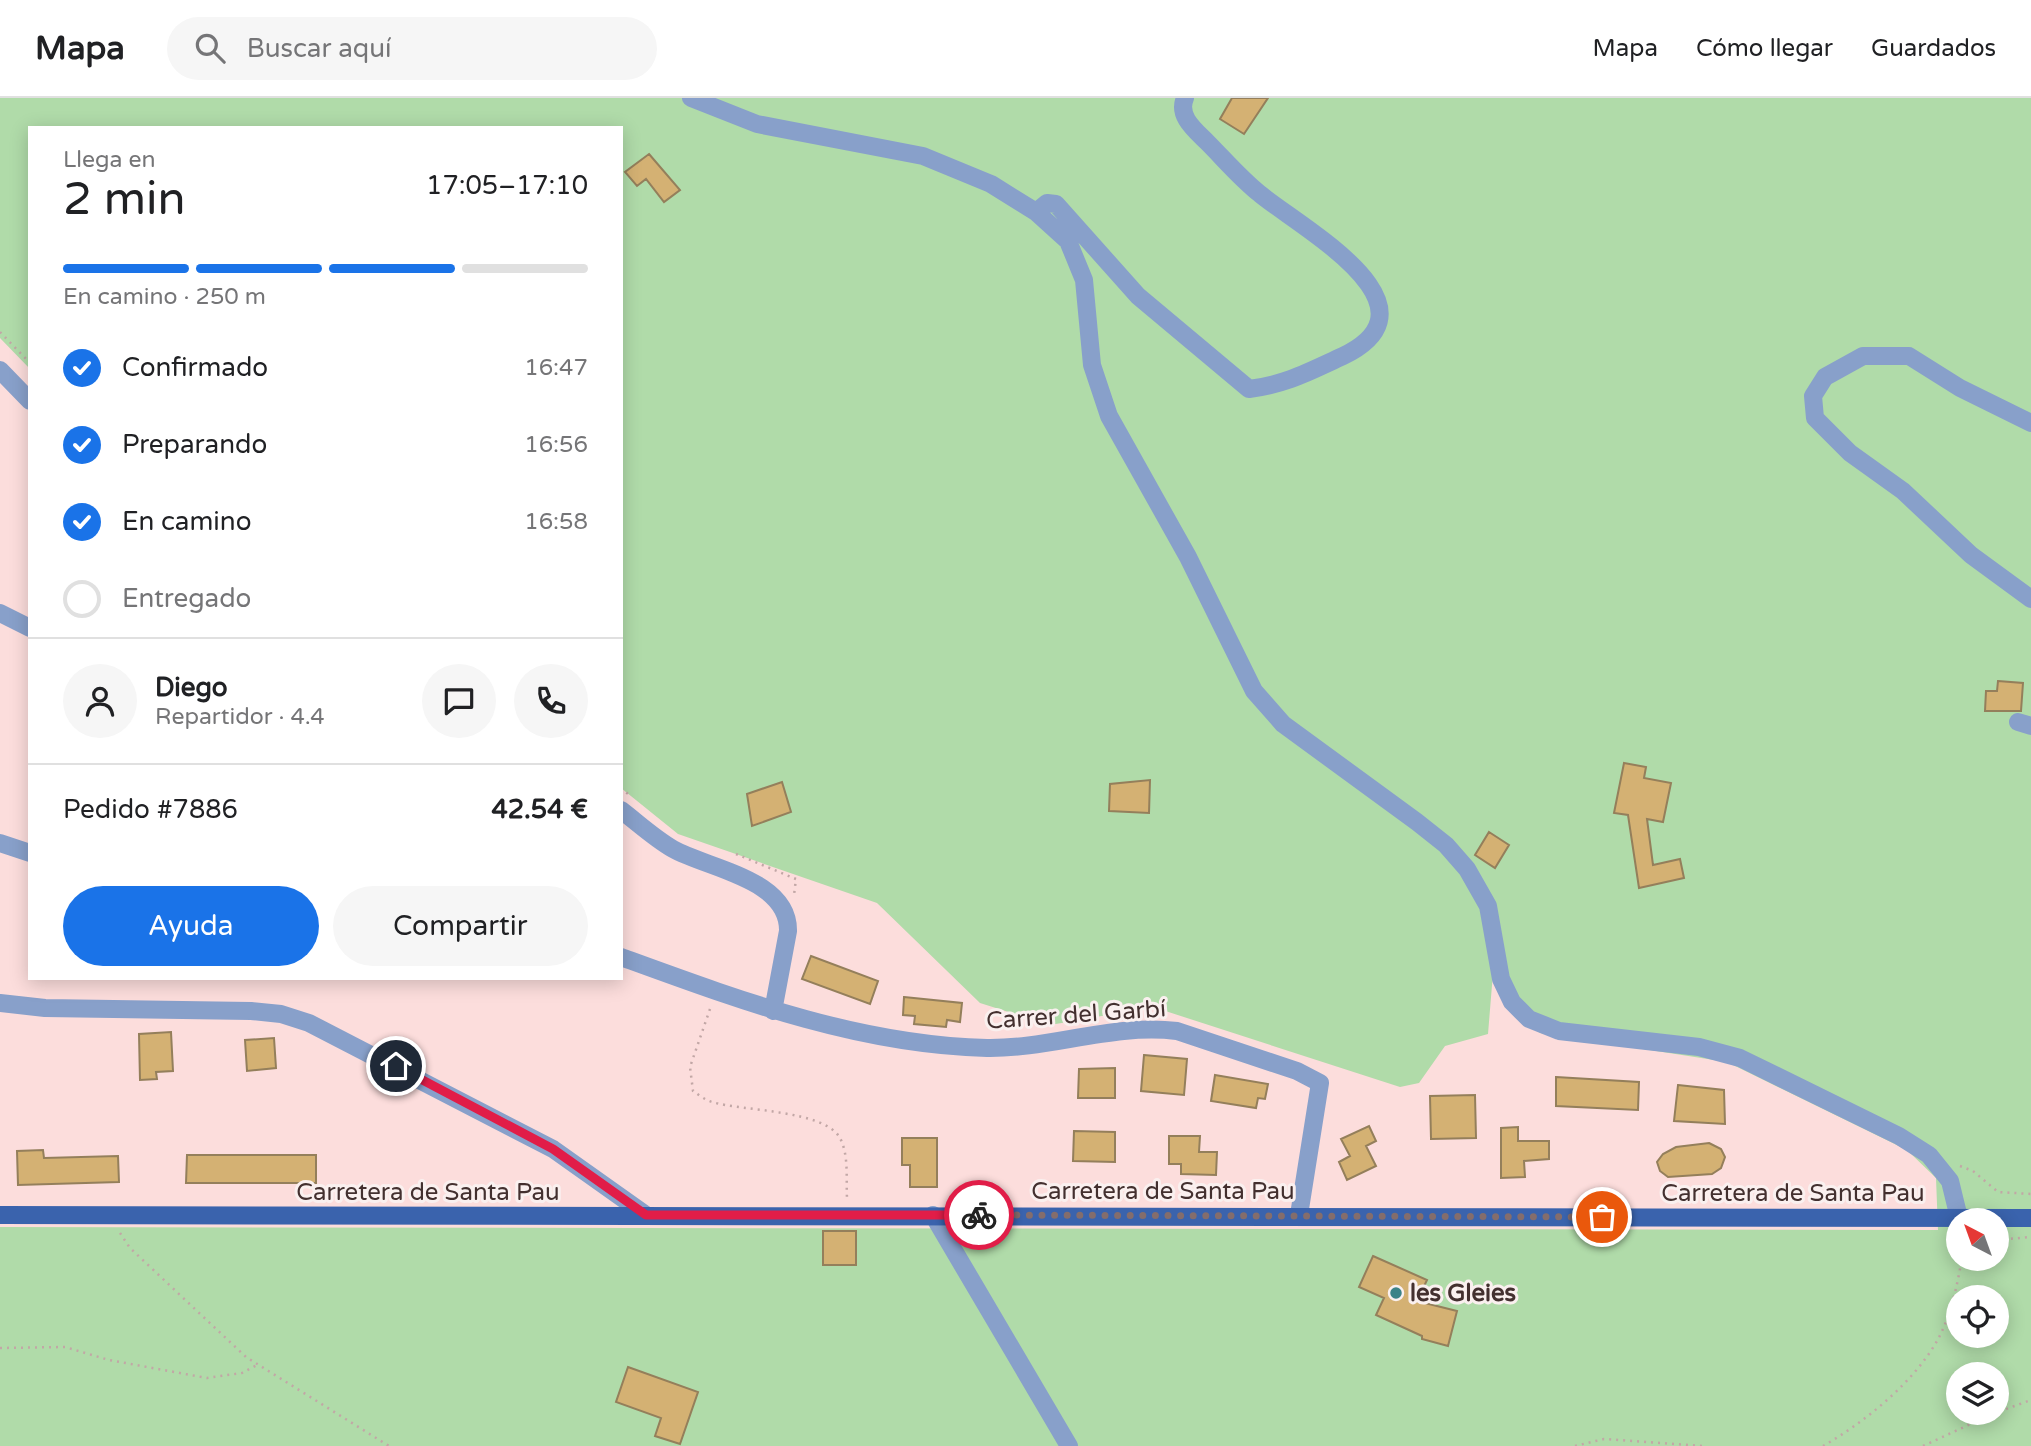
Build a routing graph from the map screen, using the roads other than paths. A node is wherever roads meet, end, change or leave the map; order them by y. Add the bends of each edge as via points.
1 (691, 98) edge
2 (1185, 98) edge
3 (1036, 212) junction
4 (0, 370) edge
5 (28, 399) edge
6 (2031, 423) edge
7 (2031, 600) edge
8 (0, 613) edge
9 (28, 627) edge
10 (623, 811) edge
11 (0, 843) edge
12 (28, 852) edge
13 (623, 958) edge
14 (0, 1003) edge
15 (773, 1011) junction
16 (1957, 1208) edge
17 (0, 1215) edge
18 (646, 1215) junction
19 (933, 1215) junction
20 (1299, 1215) junction
21 (1946, 1218) edge
22 (2009, 1218) edge
23 (2031, 1218) edge
24 (1069, 1446) edge

1 - 3 street via 757,124 923,156 991,184
2 - 3 street via 1184,115 1219,154 1257,192 1354,265 1374,290 1381,311 1374,334 1354,351 1283,385 1249,389 1138,296 1056,204 1046,203
3 - 16 street via 1068,241 1084,280 1092,365 1109,416 1188,557 1254,691 1283,724 1417,822 1467,869 1488,906 1501,979 1512,1002 1529,1020 1559,1031 1699,1047 1740,1058 1929,1155 1950,1181
4 - 5 street
6 - 7 street via 1909,356 1863,356 1825,377 1813,396 1815,418 1850,453
8 - 9 street
10 - 15 street via 675,850 764,888 780,902 788,931
11 - 12 street
13 - 15 street, Carrer del Garbí
14 - 18 street via 45,1009 251,1011 309,1023 553,1149
15 - 20 street, Carrer del Garbí via 914,1041 985,1048 1038,1046 1161,1029 1297,1071 1320,1083
17 - 18 main road, Carretera de Santa Pau
18 - 19 main road, Carretera de Santa Pau
19 - 20 main road, Carretera de Santa Pau
19 - 24 street
20 - 21 main road, Carretera de Santa Pau
22 - 23 main road, Carretera de Santa Pau

